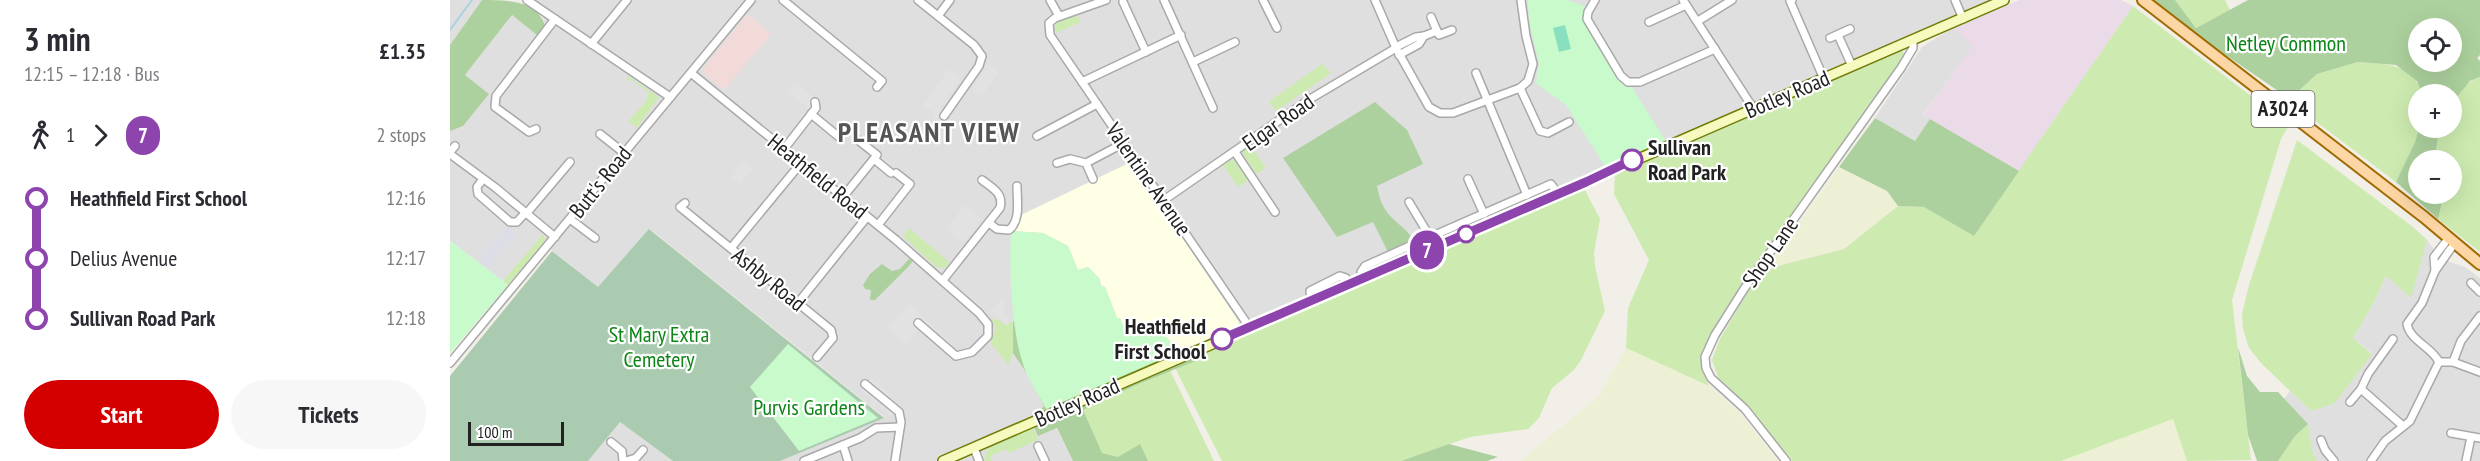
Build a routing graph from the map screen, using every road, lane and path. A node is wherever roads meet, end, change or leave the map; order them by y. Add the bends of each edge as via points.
1 (527, 0) edge
2 (627, 0) edge
3 (751, 0) edge
4 (783, 0) edge
5 (918, 0) edge
6 (950, 0) edge
7 (1050, 0) edge
8 (1106, 0) edge
9 (1164, 0) edge
10 (1263, 0) edge
11 (1375, 0) edge
12 (1521, 0) edge
13 (1595, 0) edge
14 (1732, 0) edge
15 (1792, 0) edge
16 (1955, 0) edge
17 (2004, 0) edge
18 (2143, 0) edge
19 (1123, 2) dead end
20 (1685, 2) edge
21 (938, 16) junction
22 (1059, 16) junction
23 (1431, 17) dead end
24 (1272, 18) junction
25 (1963, 19) junction
26 (555, 20) junction
27 (1698, 21) junction
28 (1263, 22) dead end
29 (1649, 22) dead end
30 (1277, 28) dead end
31 (1850, 29) dead end
32 (1452, 30) dead end
33 (1437, 31) junction
34 (1838, 34) junction
35 (1181, 35) junction
36 (1221, 38) dead end
37 (1830, 38) dead end
38 (1912, 40) junction
39 (1236, 42) dead end
40 (591, 44) junction
41 (1225, 47) junction
42 (1715, 49) junction
43 (1397, 50) junction
44 (1146, 52) junction
45 (1193, 62) junction
46 (1852, 66) junction
47 (691, 73) junction
48 (1476, 73) dead end
49 (1824, 79) junction
50 (881, 81) dead end
51 (1082, 82) junction
52 (1520, 88) junction
53 (670, 98) junction
54 (1488, 100) junction
55 (815, 102) dead end
56 (1097, 104) junction
57 (1213, 108) dead end
58 (1753, 108) junction
59 (811, 114) junction
60 (944, 116) dead end
61 (1569, 122) dead end
62 (536, 129) dead end
63 (600, 134) dead end
64 (1037, 136) dead end
65 (839, 137) dead end
66 (858, 140) dead end
67 (1124, 143) junction
68 (455, 146) dead end
69 (784, 148) junction
70 (1235, 152) junction
71 (450, 153) edge
72 (624, 153) junction
73 (875, 157) junction
74 (570, 162) dead end
75 (801, 163) junction
76 (1057, 163) dead end
77 (1086, 163) junction
78 (483, 179) junction
79 (1093, 179) dead end
80 (1468, 179) dead end
81 (982, 180) dead end
82 (1017, 186) dead end
83 (904, 191) junction
84 (1558, 194) junction
85 (1527, 195) junction
86 (843, 197) junction
87 (912, 198) dead end
88 (1164, 200) junction
89 (1409, 202) dead end
90 (1506, 204) junction
91 (680, 207) dead end
92 (1275, 212) dead end
93 (526, 214) junction
94 (1484, 214) junction
95 (1511, 214) junction
96 (867, 217) junction
97 (570, 219) junction
98 (989, 223) junction
99 (878, 225) junction
100 (555, 237) junction
101 (1430, 237) junction
102 (595, 238) dead end
103 (2451, 241) junction
104 (1412, 245) junction
105 (731, 248) junction
106 (1416, 255) junction
107 (2480, 264) edge
108 (1363, 277) junction
109 (944, 280) junction
110 (2471, 283) dead end
111 (2480, 292) edge
112 (798, 303) junction
113 (2480, 316) edge
114 (918, 323) dead end
115 (1250, 328) junction
116 (2393, 339) dead end
117 (817, 357) dead end
118 (2439, 362) junction
119 (2453, 362) junction
120 (450, 363) edge
121 (2480, 372) edge
122 (865, 384) dead end
123 (2361, 389) junction
124 (2350, 402) dead end
125 (2403, 426) junction
126 (900, 427) junction
127 (2451, 433) dead end
128 (2471, 437) junction
129 (2480, 438) edge
130 (2321, 440) dead end
131 (612, 442) dead end
132 (843, 445) junction
133 (1038, 446) dead end
134 (974, 448) junction
135 (644, 450) dead end
136 (624, 459) edge
137 (804, 461) edge
138 (848, 461) edge
139 (895, 461) edge
140 (943, 461) edge
141 (979, 461) edge
142 (1045, 461) edge
143 (1786, 461) edge
144 (2334, 461) edge
145 (2371, 461) edge
146 (2466, 461) edge

1 - 26 street
2 - 40 street
3 - 47 street, Butt's Road
4 - 50 street
5 - 21 street
6 - 21 street
7 - 22 street
8 - 22 street
9 - 35 street
10 - 24 street
11 - 43 street
12 - 52 street via 1533,70
13 - 42 street via 1588,12 1589,25 1628,82 1640,82
14 - 27 street
15 - 49 street
16 - 25 street
17 - 25 main road, Botley Road
18 - 103 main road, A3024
19 - 44 street
20 - 27 street
20 - 29 street
21 - 60 street via 982,56
22 - 51 street, Valentine Avenue via 1049,23 1049,31
23 - 33 street
24 - 28 street
24 - 30 street
25 - 38 main road, Botley Road
26 - 40 street
26 - 62 street via 494,101 495,107 529,132
27 - 42 street
31 - 34 street
32 - 33 street, Elgar Road via 1439,35
33 - 43 street, Elgar Road via 1416,37
34 - 37 street
34 - 46 street
35 - 44 street
35 - 45 street
36 - 41 street
38 - 46 main road, Botley Road
38 - 143 street, Shop Lane via 1913,48 1901,68 1744,289 1705,357 1711,378 1745,409
39 - 41 street
40 - 53 street
41 - 45 street
42 - 58 street
43 - 54 street via 1434,111 1453,114
43 - 70 street, Elgar Road via 1310,99
44 - 51 street
45 - 57 street
46 - 49 main road, Botley Road
47 - 53 street, Butt's Road
47 - 69 street, Heathfield Road
48 - 54 street
49 - 58 main road, Botley Road
51 - 56 street, Valentine Avenue
52 - 54 street
52 - 61 street via 1540,132 1548,133
53 - 72 street, Butt's Road
54 - 85 street
55 - 59 street
56 - 64 street
56 - 67 street, Valentine Avenue
58 - 84 main road, Botley Road
59 - 65 street
59 - 69 street
63 - 72 street
66 - 73 street
67 - 77 street
67 - 88 street, Valentine Avenue
68 - 71 street
69 - 75 street, Heathfield Road
70 - 88 street, Elgar Road
70 - 92 street
71 - 78 street
72 - 97 street, Butt's Road
73 - 83 street via 910,184
73 - 86 street
74 - 93 street
75 - 86 street, Heathfield Road
75 - 105 street
76 - 77 street via 1070,159
77 - 79 street
78 - 93 street
78 - 93 street via 477,187 478,194 510,222 518,222
80 - 94 street
81 - 98 street via 998,192 1001,200
82 - 98 street via 1014,224 1009,230 1002,230
83 - 87 street
83 - 99 street
84 - 85 street via 1551,184
84 - 95 main road, Botley Road
85 - 90 street
86 - 96 street, Heathfield Road
88 - 115 street, Valentine Avenue
89 - 101 street
90 - 94 street
90 - 95 street
91 - 105 street, Ashby Road
93 - 100 street
94 - 101 street
95 - 106 main road, Botley Road
96 - 99 street, Heathfield Road
96 - 112 street
97 - 100 street, Butt's Road
97 - 102 street
98 - 109 street
99 - 109 street, Heathfield Road
100 - 120 street, Butt's Road
101 - 104 street
103 - 107 main road, A3024
103 - 118 street via 2422,303 2407,324 2409,332
104 - 106 street
104 - 108 street via 1365,266
105 - 112 street, Ashby Road
106 - 108 main road, Botley Road
108 - 115 main road, Botley Road
109 - 114 street, Heathfield Road via 986,320 988,336 972,352 956,356
110 - 111 street
112 - 117 street, Ashby Road via 833,333
113 - 119 street
115 - 134 main road, Botley Road
116 - 123 street
118 - 119 street
118 - 125 street via 2410,421
119 - 121 street
122 - 126 street via 899,412
123 - 124 street
123 - 125 street
125 - 145 street via 2385,441
126 - 132 street via 876,428
126 - 139 street
127 - 128 street
128 - 129 street
128 - 146 street
130 - 144 street
131 - 136 street
132 - 137 street
132 - 138 street
133 - 142 street
134 - 140 main road, Botley Road
134 - 141 street
135 - 136 street via 636,458

